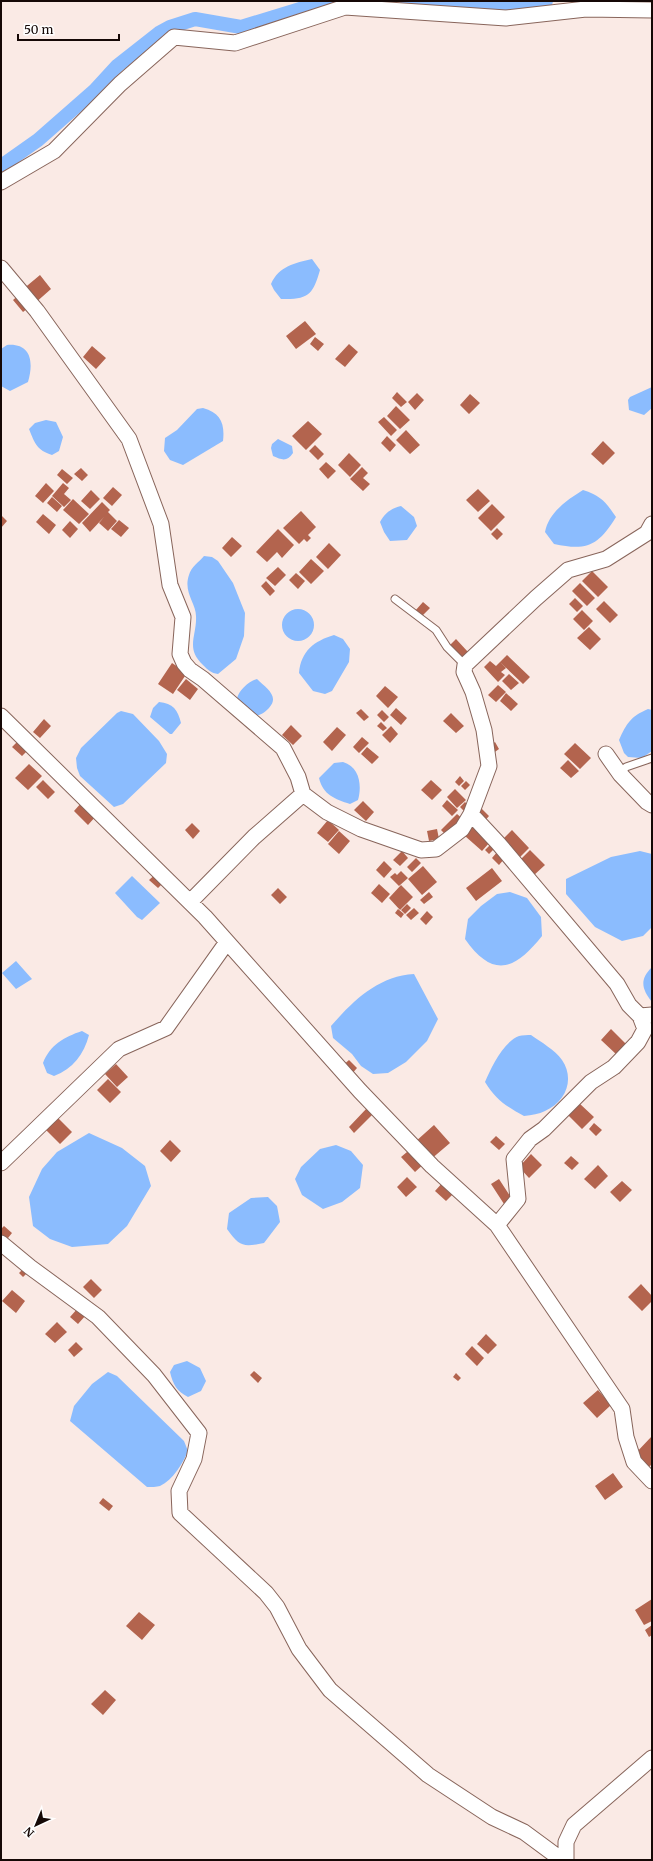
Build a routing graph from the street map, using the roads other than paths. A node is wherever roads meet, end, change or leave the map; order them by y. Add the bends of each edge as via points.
1 (652, 10) edge
2 (1, 182) edge
3 (1, 268) edge
4 (652, 524) edge
5 (395, 599) dead end
6 (465, 665) junction
7 (1, 716) edge
8 (606, 754) dead end
9 (652, 758) edge
10 (620, 774) junction
11 (303, 794) junction
12 (652, 805) edge
13 (471, 814) junction
14 (190, 902) junction
15 (227, 942) junction
16 (646, 1015) edge
17 (1, 1163) edge
18 (497, 1225) junction
19 (1, 1243) edge
20 (652, 1482) edge
21 (652, 1758) edge
22 (562, 1860) edge
23 (566, 1860) edge

1 - 2 street via 586,9 506,18 345,7 235,43 174,36 120,84 54,151
3 - 11 street via 37,311 129,439 161,524 170,585 183,618 180,654 184,663 282,748 298,777
4 - 6 street via 647,533 606,559 568,570
5 - 6 lane via 436,630
6 - 13 street via 464,672 484,730 489,766
7 - 14 street
8 - 10 street
9 - 10 lane via 626,767
10 - 12 street
11 - 13 street via 327,812 361,829 421,850 436,849 448,841 462,829
11 - 14 street via 254,837
13 - 16 street via 617,984 629,1005
14 - 15 street
15 - 17 street via 166,1028 119,1049
15 - 18 street via 360,1091 432,1166
16 - 18 street via 645,1029 638,1042 614,1067 591,1082 544,1129 530,1138 514,1159 518,1199
18 - 20 street via 622,1409 626,1438 634,1462
19 - 22 street via 98,1317 154,1375 200,1433 194,1459 179,1491 180,1513 266,1594 276,1607 298,1650 330,1690 428,1775 492,1817 524,1832
21 - 23 street via 574,1825 566,1842

